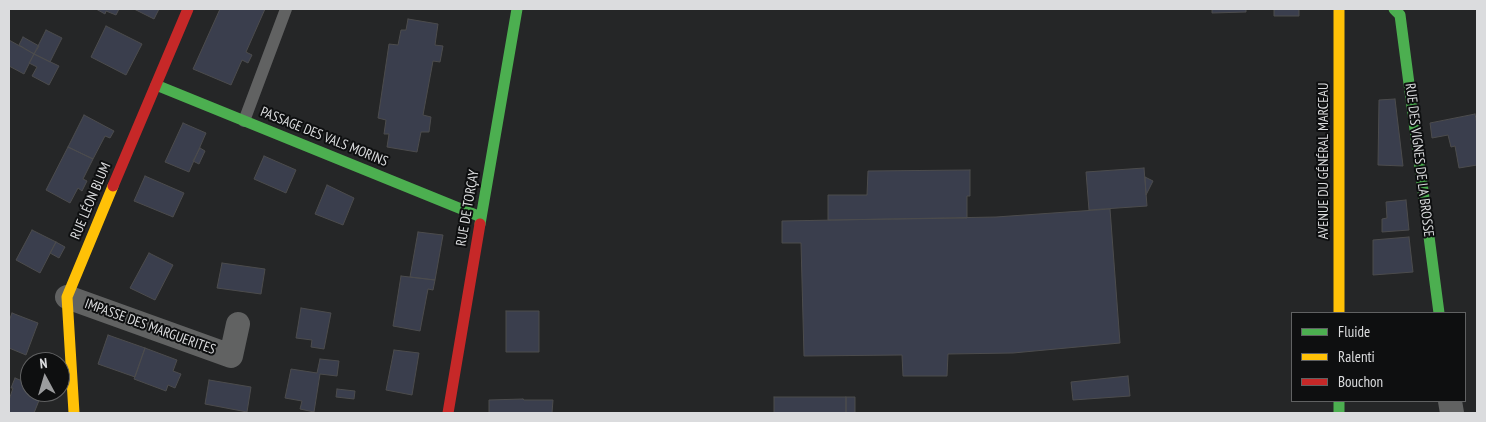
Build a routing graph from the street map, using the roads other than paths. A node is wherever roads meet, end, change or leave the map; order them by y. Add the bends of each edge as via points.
1 (188, 9) edge
2 (286, 9) edge
3 (517, 9) edge
4 (1339, 9) edge
5 (1394, 9) edge
6 (156, 85) junction
7 (244, 121) junction
8 (481, 217) junction
9 (67, 297) junction
10 (1339, 312) edge
11 (1439, 312) edge
12 (238, 324) dead end
13 (74, 413) edge
14 (448, 413) edge

1 - 6 street, RUE LÉON BLUM
2 - 7 lane
3 - 8 street, RUE DE TORÇAY
4 - 10 street, AVENUE DU GÉNÉRAL MARCEAU
5 - 11 street, RUE DES VIGNES DE LA BROSSE via 1400,15
6 - 7 street, PASSAGE DES VALS MORINS
6 - 9 street, RUE LÉON BLUM
7 - 8 street, PASSAGE DES VALS MORINS
8 - 14 street, RUE DE TORÇAY
9 - 12 street, IMPASSE DES MARGUERITES via 231,356
9 - 13 street, RUE LÉON BLUM

